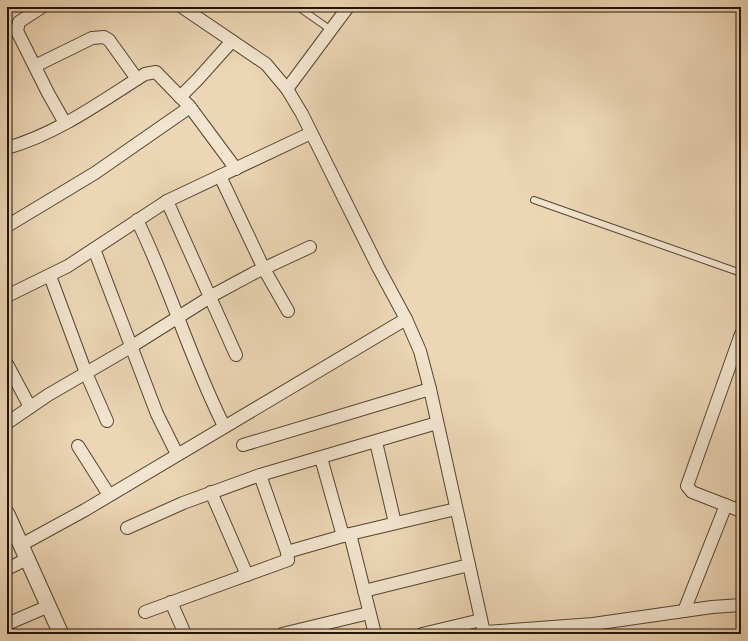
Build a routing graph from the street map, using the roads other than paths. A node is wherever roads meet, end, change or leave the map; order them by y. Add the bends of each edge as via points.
1 (42, 7) edge
2 (182, 7) edge
3 (298, 7) edge
4 (348, 7) edge
5 (331, 30) junction
6 (232, 41) junction
7 (35, 66) junction
8 (137, 79) junction
9 (287, 89) junction
10 (180, 97) junction
11 (190, 107) junction
12 (65, 123) junction
13 (311, 133) junction
14 (7, 148) edge
15 (236, 169) junction
16 (220, 176) junction
17 (534, 200) dead end
18 (168, 201) junction
19 (137, 220) junction
20 (7, 226) edge
21 (310, 247) dead end
22 (94, 250) junction
23 (264, 269) junction
24 (741, 273) edge
25 (50, 276) junction
26 (7, 296) edge
27 (210, 298) junction
28 (288, 311) dead end
29 (178, 317) junction
30 (406, 319) junction
31 (741, 334) edge
32 (132, 346) junction
33 (236, 355) dead end
34 (7, 364) edge
35 (86, 373) junction
36 (430, 389) junction
37 (30, 407) junction
38 (107, 421) dead end
39 (7, 422) edge
40 (437, 423) junction
41 (224, 426) junction
42 (376, 442) junction
43 (78, 446) dead end
44 (243, 446) dead end
45 (177, 454) junction
46 (321, 458) junction
47 (260, 475) junction
48 (211, 492) junction
49 (109, 495) junction
50 (726, 504) junction
51 (456, 509) junction
52 (741, 511) edge
53 (7, 514) edge
54 (396, 523) junction
55 (128, 528) dead end
56 (346, 535) junction
57 (21, 545) junction
58 (287, 552) junction
59 (27, 559) junction
60 (469, 565) junction
61 (7, 569) edge
62 (246, 575) junction
63 (364, 591) junction
64 (171, 602) junction
65 (741, 605) edge
66 (49, 606) junction
67 (684, 611) junction
68 (145, 612) dead end
69 (369, 613) junction
70 (481, 620) junction
71 (7, 624) edge
72 (515, 632) edge
73 (61, 634) edge
74 (184, 634) edge
75 (282, 634) edge
76 (375, 634) edge
77 (422, 634) edge

1 - 7 street via 25,17 17,27 17,32
2 - 6 street
3 - 5 lane
4 - 5 street
5 - 9 street
6 - 9 street via 266,64
6 - 10 street
7 - 8 street via 92,38 104,37 109,40
7 - 12 street
8 - 10 street via 156,72
8 - 12 street
9 - 13 street
10 - 11 street
11 - 15 street
11 - 20 street via 95,173
12 - 14 street via 27,142
13 - 15 street
13 - 30 street
15 - 16 street
16 - 18 street
16 - 23 street
17 - 24 lane
18 - 19 street
18 - 27 street
19 - 22 street
19 - 29 street
21 - 23 street
22 - 25 street
22 - 32 street
23 - 27 street
23 - 28 street
25 - 26 street
25 - 35 street
27 - 29 street
27 - 33 street
29 - 32 street
29 - 41 street via 210,398
30 - 36 street via 420,351
30 - 41 street
31 - 50 street via 687,486 692,492
32 - 35 street
32 - 45 street via 158,414
34 - 37 street
35 - 37 street
35 - 38 street
36 - 40 street
36 - 44 street
37 - 39 street
40 - 42 street
40 - 51 street
41 - 45 street
42 - 46 street
42 - 54 street
43 - 49 street
45 - 49 street
46 - 47 street
46 - 56 street
47 - 48 street
47 - 58 street
48 - 55 street
48 - 62 street
49 - 57 street
50 - 52 street
50 - 67 street
51 - 54 street
51 - 60 street
53 - 57 street
54 - 56 street
56 - 58 street
56 - 63 street
57 - 59 street
58 - 62 street via 288,560 285,562
59 - 61 street
59 - 66 street
60 - 63 street
60 - 70 street
62 - 64 street
63 - 69 street
64 - 68 street
64 - 74 street
65 - 67 street
66 - 71 street
66 - 73 street
67 - 72 street
69 - 75 street
69 - 76 street
70 - 72 street via 486,632
70 - 77 street

